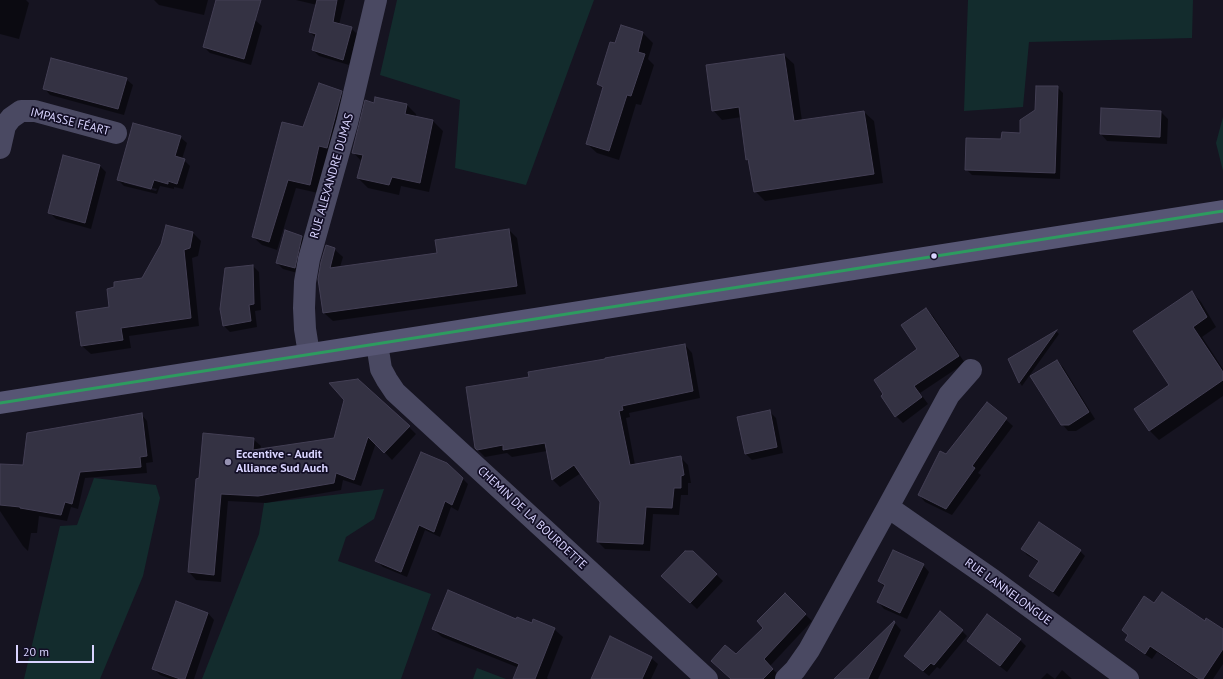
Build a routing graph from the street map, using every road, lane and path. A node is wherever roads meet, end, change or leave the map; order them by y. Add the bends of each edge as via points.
1 (376, 0) edge
2 (116, 133) dead end
3 (0, 148) edge
4 (1223, 211) edge
5 (377, 344) junction
6 (309, 354) junction
7 (971, 370) dead end
8 (0, 403) edge
9 (888, 507) junction
10 (707, 679) edge
11 (786, 679) edge
12 (1128, 679) edge

1 - 6 street, RUE ALEXANDRE DUMAS via 347,123 309,259 304,308
2 - 3 street, IMPASSE FÉART via 34,111 21,111 5,126
4 - 5 main road
5 - 6 main road
5 - 10 street, CHEMIN DE LA BOURDETTE via 381,369 395,392
6 - 8 main road
7 - 9 street via 949,394
9 - 11 street via 809,650
9 - 12 street, RUE LANNELONGUE

